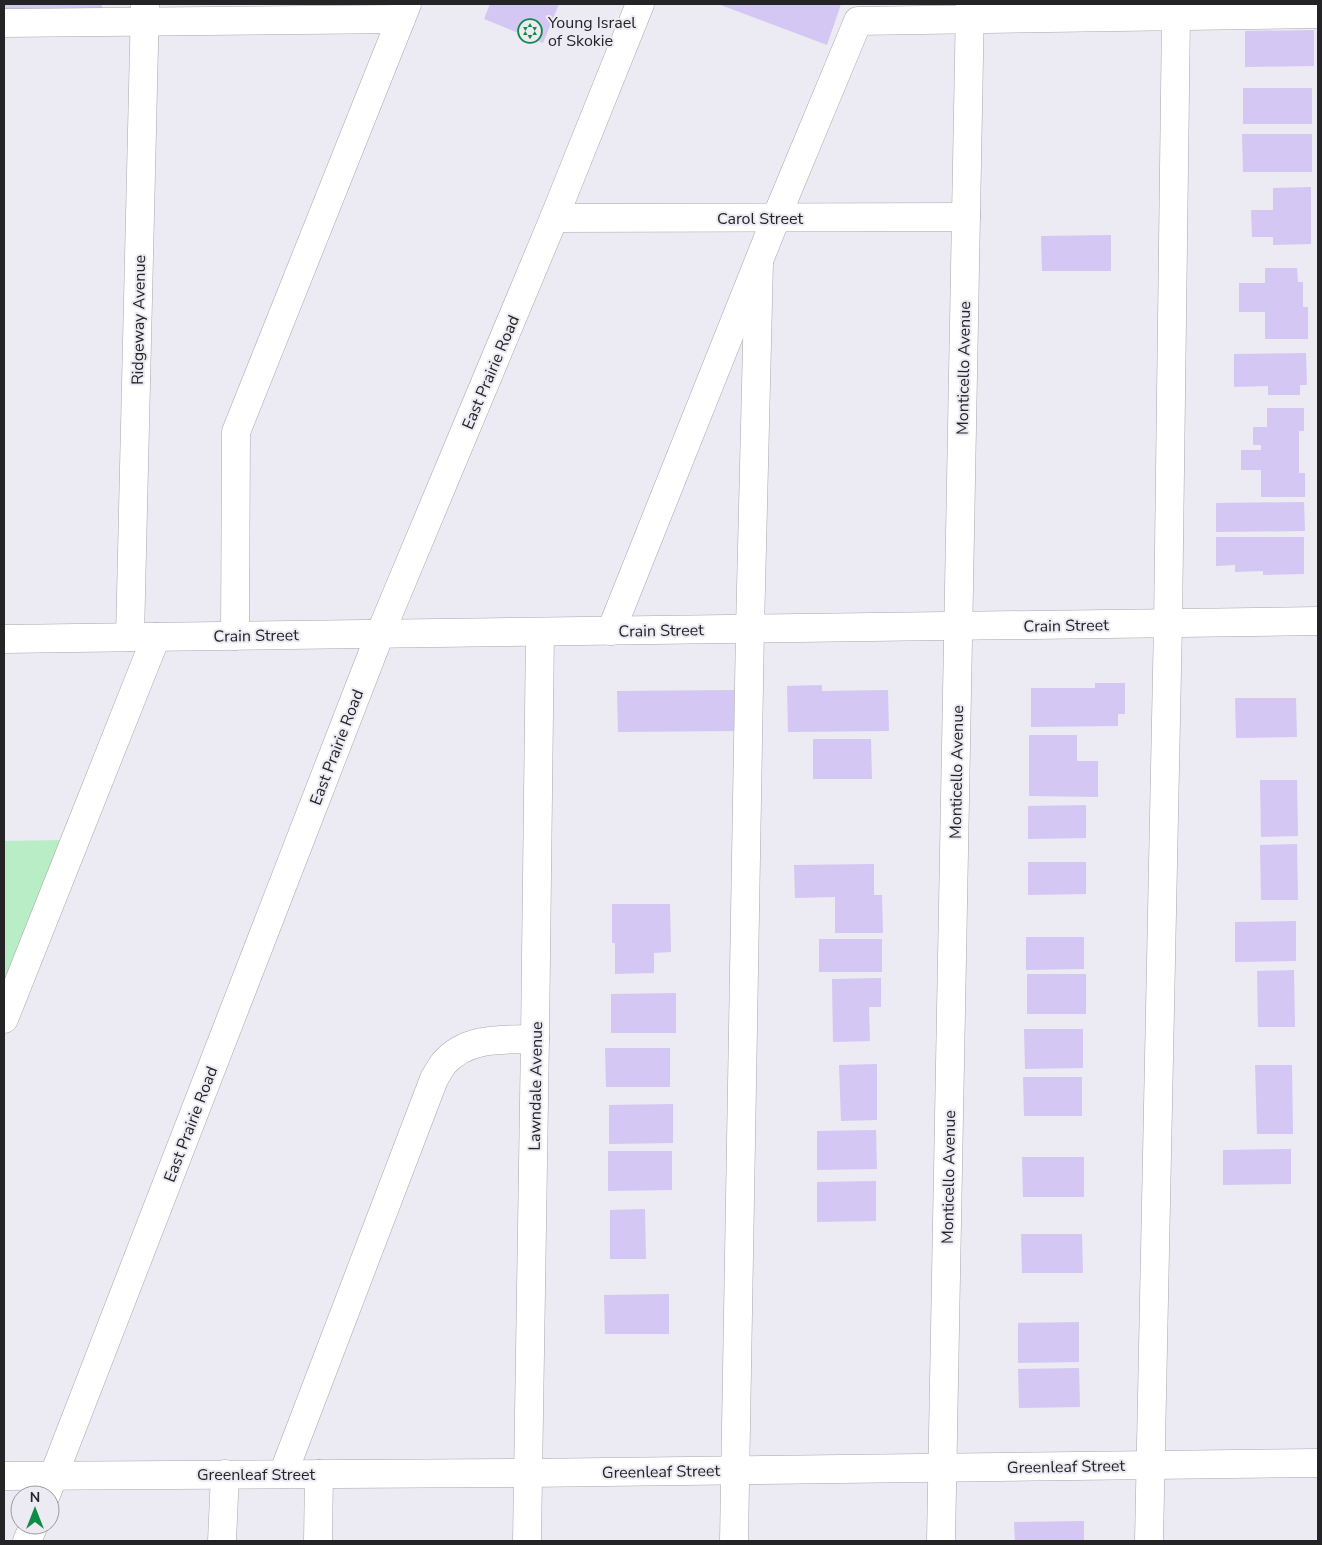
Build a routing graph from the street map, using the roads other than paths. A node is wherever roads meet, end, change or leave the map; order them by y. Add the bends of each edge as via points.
1 (640, 4) edge
2 (404, 11) edge
3 (970, 12) edge
4 (145, 13) edge
5 (1318, 14) edge
6 (1176, 17) junction
7 (4, 23) edge
8 (966, 217) junction
9 (554, 218) junction
10 (776, 218) junction
11 (759, 262) junction
12 (1318, 621) edge
13 (1168, 623) junction
14 (958, 626) junction
15 (750, 629) junction
16 (611, 631) junction
17 (540, 632) junction
18 (380, 634) junction
19 (235, 636) junction
20 (143, 637) junction
21 (4, 639) edge
22 (4, 1019) edge
23 (535, 1040) junction
24 (1318, 1463) edge
25 (1150, 1465) junction
26 (943, 1467) junction
27 (736, 1470) junction
28 (528, 1473) junction
29 (225, 1474) junction
30 (282, 1474) junction
31 (319, 1474) junction
32 (4, 1476) edge
33 (50, 1485) edge
34 (222, 1541) edge
35 (318, 1541) edge
36 (527, 1541) edge
37 (734, 1541) edge
38 (941, 1541) edge
39 (1149, 1541) edge

1 - 9 street, East Prairie Road
2 - 4 street
2 - 19 street via 236,432
3 - 6 street
3 - 8 street, Monticello Avenue
3 - 10 street via 858,21
4 - 7 street
4 - 20 street, Ridgeway Avenue
5 - 6 street
6 - 13 street
8 - 10 street, Carol Street
8 - 14 street, Monticello Avenue
9 - 10 street, Carol Street
9 - 18 street, East Prairie Road
10 - 11 street
11 - 15 street
11 - 16 street
12 - 13 street, Crain Street
13 - 14 street, Crain Street
13 - 25 street
14 - 15 street, Crain Street
14 - 26 street, Monticello Avenue
15 - 16 street, Crain Street
15 - 27 street
16 - 17 street, Crain Street
17 - 18 street, Crain Street
17 - 23 street, Lawndale Avenue
18 - 19 street, Crain Street
18 - 33 street, East Prairie Road
19 - 20 street, Crain Street
20 - 21 street, Crain Street
20 - 22 street
23 - 28 street, Lawndale Avenue
23 - 30 street via 474,1043 445,1062 434,1079
24 - 25 street, Greenleaf Street
25 - 26 street, Greenleaf Street
25 - 39 street
26 - 27 street, Greenleaf Street
26 - 38 street, Monticello Avenue
27 - 28 street, Greenleaf Street
27 - 37 street
28 - 31 street, Greenleaf Street
28 - 36 street, Lawndale Avenue
29 - 30 street, Greenleaf Street
29 - 33 street, Greenleaf Street
29 - 34 street
30 - 31 street, Greenleaf Street
31 - 35 street
32 - 33 street, Greenleaf Street

